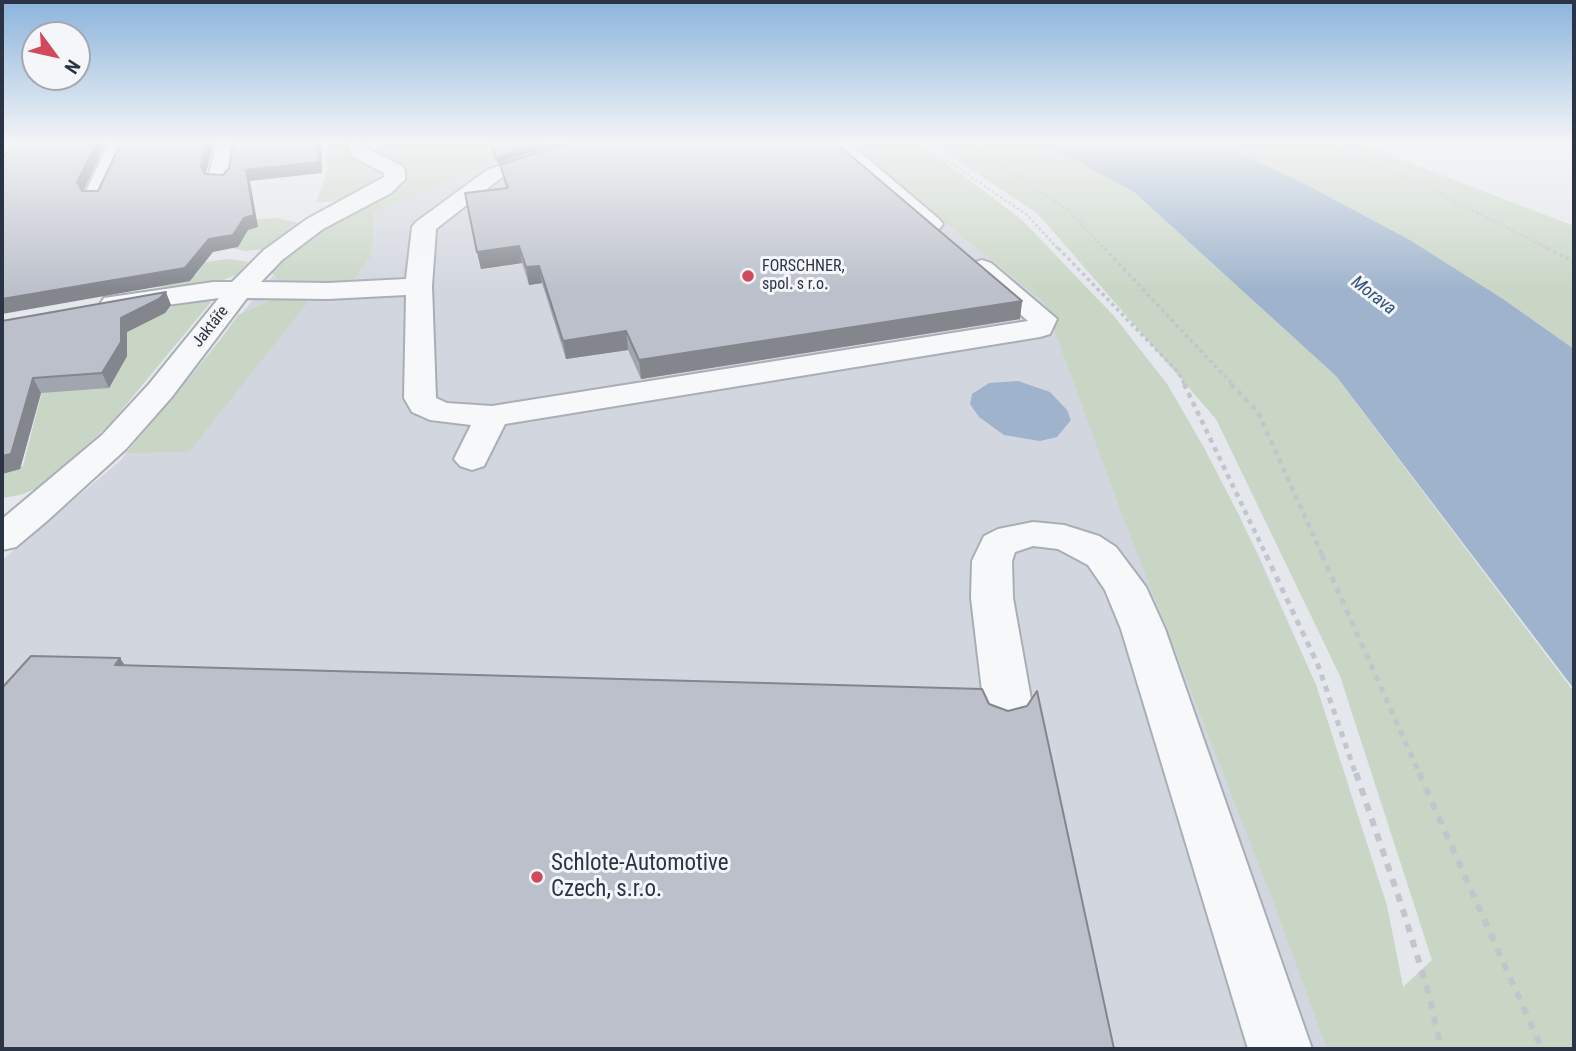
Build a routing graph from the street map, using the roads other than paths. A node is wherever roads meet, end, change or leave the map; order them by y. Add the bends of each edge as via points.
1 (96, 192) edge
2 (375, 192) edge
3 (470, 192) edge
4 (894, 192) edge
5 (95, 195) edge
6 (419, 286) junction
7 (240, 289) junction
8 (328, 291) junction
9 (93, 308) edge
10 (307, 320) dead end
11 (492, 416) junction
12 (472, 459) dead end
13 (18, 514) edge
14 (2, 538) edge
15 (1007, 699) dead end
16 (1280, 1049) edge

1 - 5 street
2 - 7 street, Jaktáře via 314,224 273,255
3 - 6 street via 424,227
4 - 11 street via 1043,319 1040,328
6 - 8 street
6 - 11 street via 423,405 454,415
7 - 8 street
7 - 9 street via 184,292
7 - 13 street, Jaktáře via 114,442
8 - 10 street
11 - 12 street
13 - 14 street, Jaktáře
15 - 16 street via 992,598 992,561 998,545 1034,534 1085,545 1102,556 1125,587 1143,629

